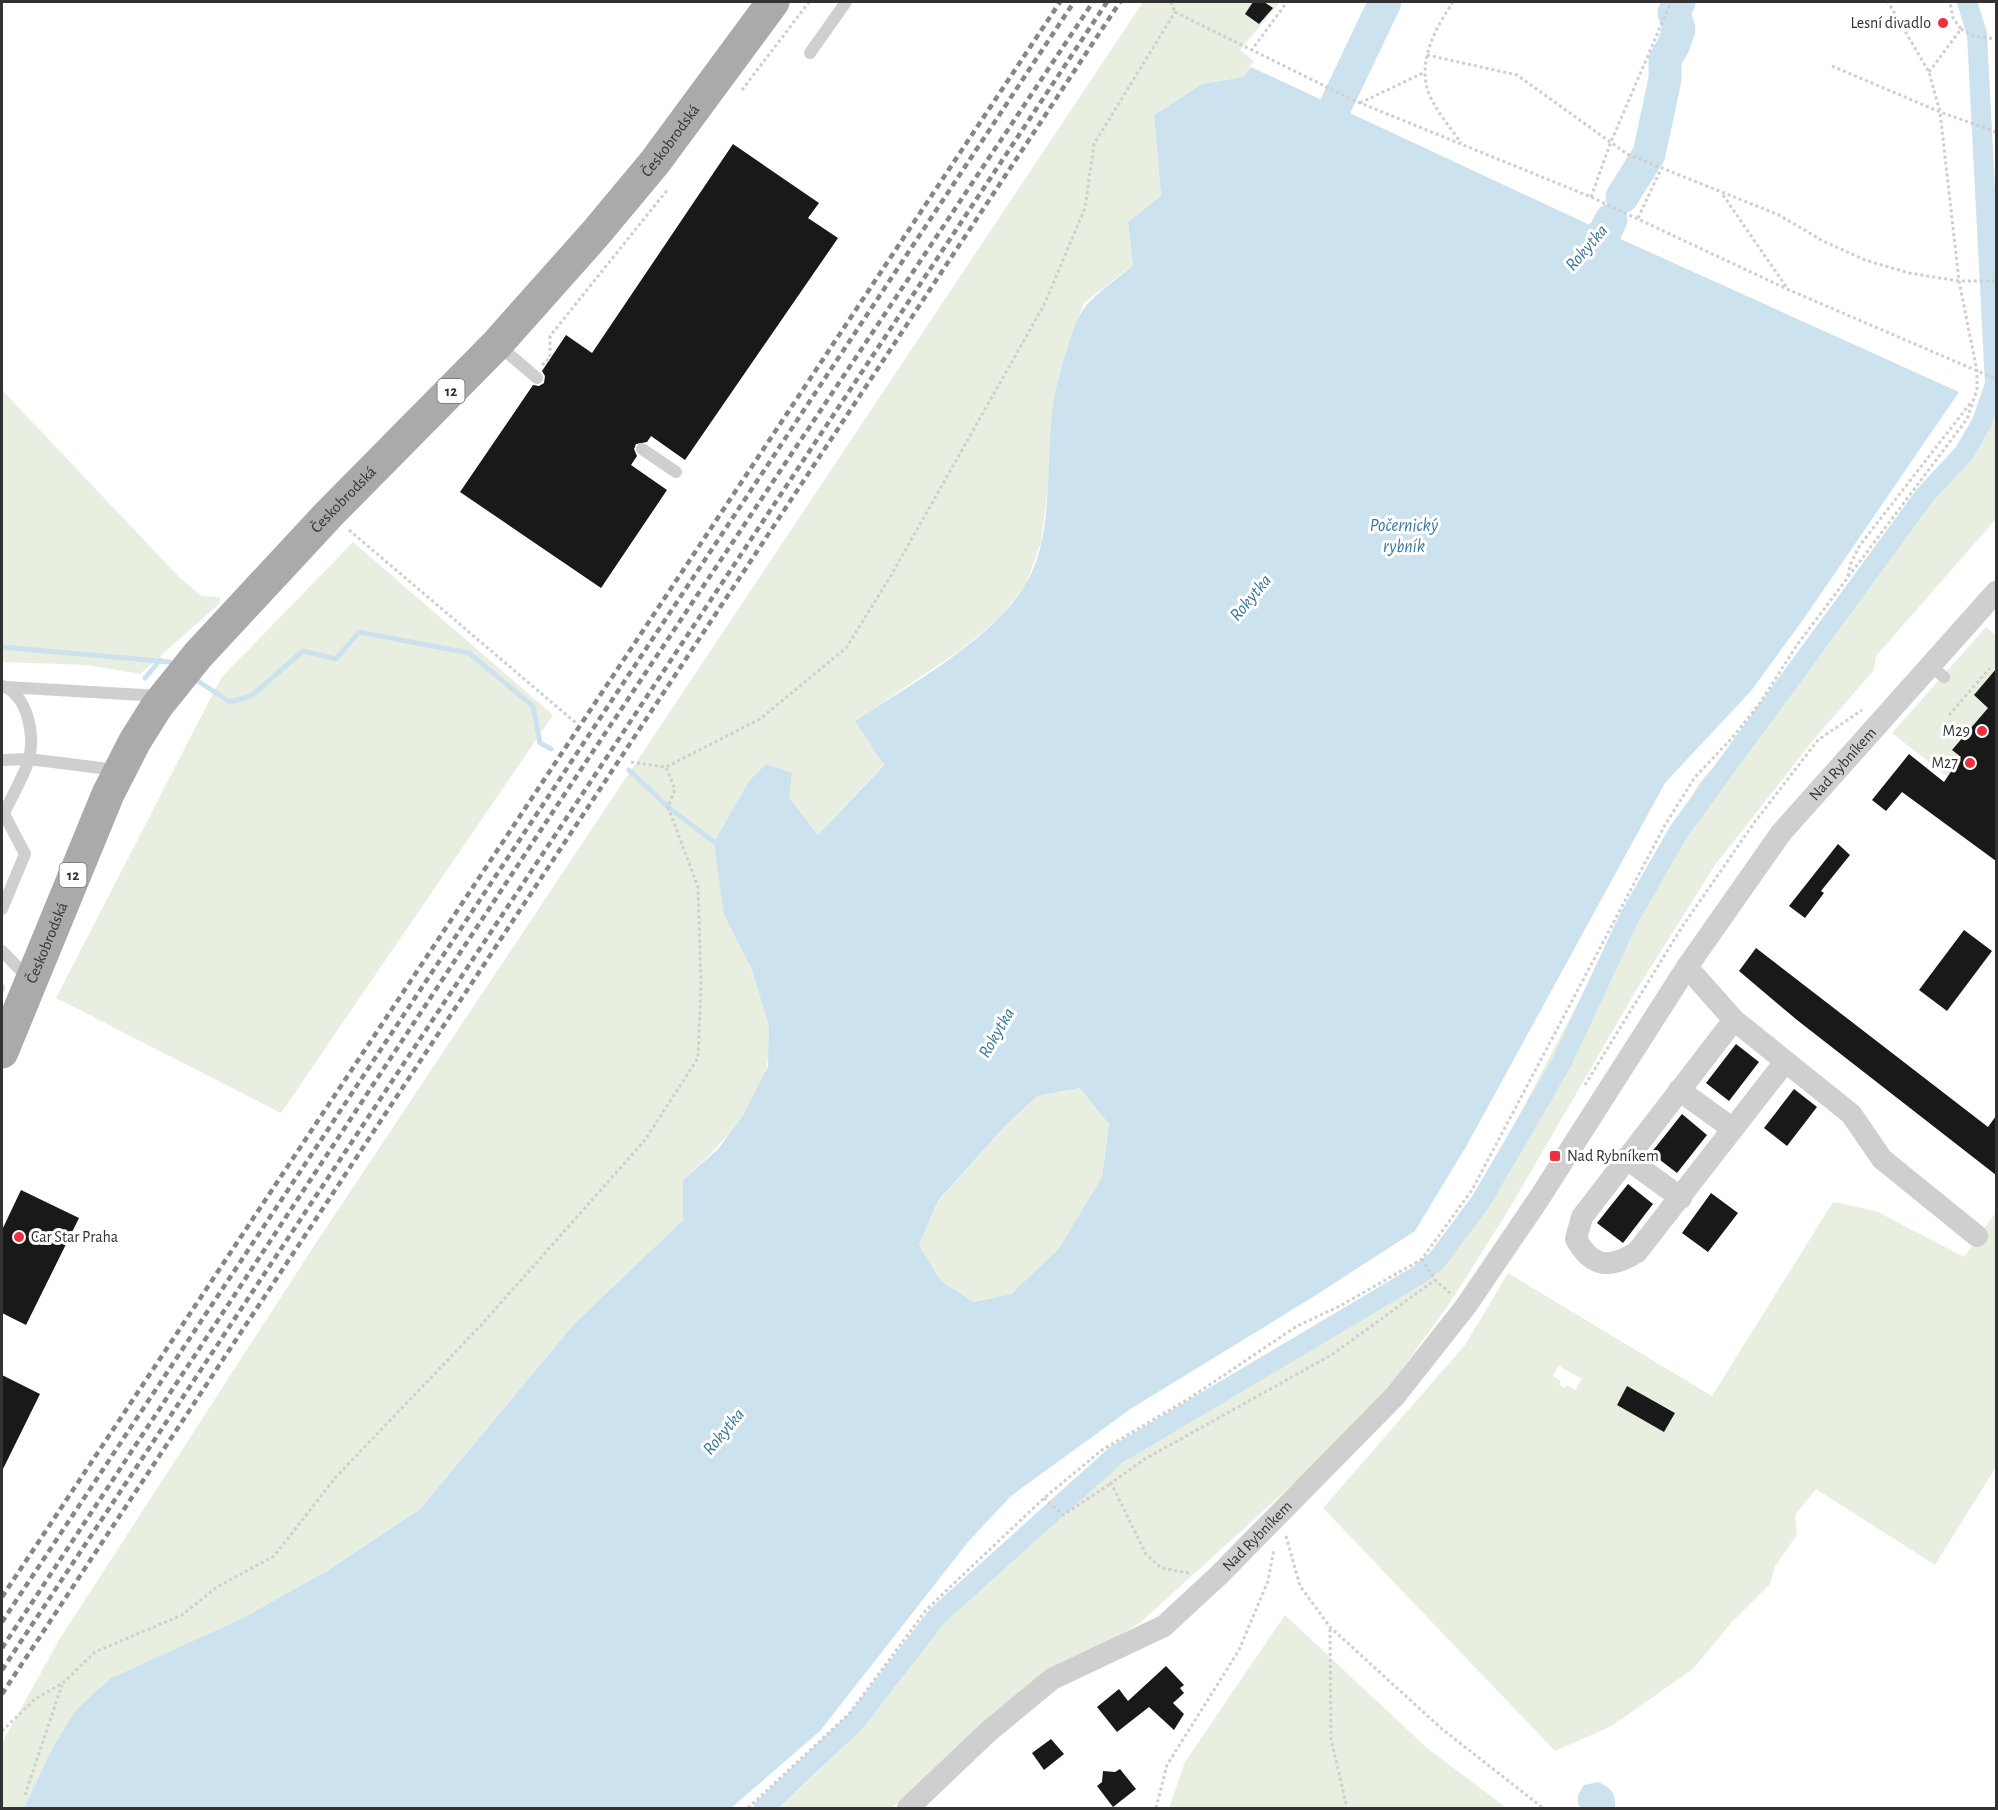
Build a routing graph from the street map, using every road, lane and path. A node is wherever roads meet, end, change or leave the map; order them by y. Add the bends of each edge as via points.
1 (773, 2) edge
2 (846, 2) edge
3 (1171, 2) edge
4 (1287, 2) edge
5 (1453, 2) edge
6 (1671, 2) edge
7 (1888, 2) edge
8 (1950, 2) edge
9 (1174, 12) junction
10 (1961, 29) junction
11 (1996, 38) edge
12 (1251, 51) junction
13 (810, 53) dead end
14 (1427, 55) junction
15 (1832, 66) dead end
16 (1425, 72) junction
17 (1929, 72) junction
18 (1360, 103) junction
19 (1940, 112) junction
20 (1996, 132) edge
21 (1610, 144) junction
22 (1462, 145) junction
23 (1661, 168) junction
24 (1722, 194) junction
25 (1591, 197) junction
26 (1638, 218) junction
27 (1959, 281) junction
28 (1996, 281) edge
29 (1788, 289) junction
30 (497, 344) junction
31 (1977, 371) junction
32 (537, 378) dead end
33 (1996, 379) edge
34 (1974, 399) junction
35 (642, 448) dead end
36 (676, 472) dead end
37 (329, 514) junction
38 (1848, 578) junction
39 (1996, 592) edge
40 (1990, 668) dead end
41 (4, 687) edge
42 (165, 696) junction
43 (1949, 715) dead end
44 (576, 723) dead end
45 (29, 759) junction
46 (2, 760) edge
47 (631, 762) dead end
48 (666, 767) junction
49 (118, 770) junction
50 (2, 816) edge
51 (2, 909) edge
52 (2, 951) edge
53 (1687, 966) junction
54 (30, 980) junction
55 (1734, 1020) junction
56 (2, 1052) edge
57 (1785, 1062) junction
58 (1679, 1090) junction
59 (1733, 1129) junction
60 (1626, 1158) junction
61 (1681, 1198) junction
62 (1977, 1236) dead end
63 (1422, 1259) junction
64 (1111, 1483) junction
65 (1044, 1498) junction
66 (1280, 1514) junction
67 (1220, 1575) junction
68 (1330, 1627) junction
69 (63, 1683) junction
70 (2, 1731) edge
71 (25, 1795) dead end
72 (748, 1809) edge
73 (908, 1809) edge
74 (1156, 1809) edge
75 (1347, 1809) edge
76 (1543, 1809) edge

1 - 30 main road, Českobrodská / 12 via 655,162
2 - 13 lane
3 - 9 path
4 - 12 path
5 - 14 path via 1439,22
6 - 21 path
7 - 17 path
8 - 10 path via 1953,18
9 - 12 path
9 - 48 path via 1094,144 1085,208 1044,305 846,648 760,719
10 - 11 path via 1974,36
10 - 17 path
12 - 18 path
14 - 16 path
14 - 21 path via 1517,75
15 - 19 path
16 - 18 path
16 - 22 path via 1428,90
17 - 19 path
18 - 22 path
19 - 20 path
19 - 27 path
21 - 23 path
21 - 25 path
22 - 25 path
23 - 24 path
23 - 26 path
24 - 27 path via 1779,215 1866,260 1908,273
24 - 29 path
25 - 26 path
26 - 29 path
27 - 28 path
27 - 31 path
29 - 31 path
30 - 32 lane
30 - 37 main road, Českobrodská / 12
31 - 33 path
31 - 34 path
34 - 38 path via 1959,430
34 - 38 path via 1860,545
35 - 36 lane
37 - 42 main road, Českobrodská / 12
37 - 44 path
38 - 63 path via 1797,645 1760,703 1695,777 1654,846 1472,1190
39 - 53 street, Nad Rybníkem via 1937,671 1780,833
40 - 43 path
41 - 42 lane
41 - 45 lane via 22,702 30,728
42 - 49 main road, Českobrodská / 12
45 - 46 lane
45 - 49 lane
45 - 50 lane
47 - 48 path
48 - 69 path via 675,789 668,807 698,887 698,1058 645,1140 484,1322 335,1478 274,1556 217,1587 182,1615 95,1652
49 - 54 main road, Českobrodská / 12
50 - 51 lane via 25,854
52 - 54 lane
53 - 55 street
53 - 66 street, Nad Rybníkem via 1466,1306 1395,1396
54 - 56 main road, Českobrodská / 12
55 - 57 street
55 - 58 street
57 - 59 street
57 - 62 street via 1851,1114 1882,1159
58 - 59 street
58 - 60 street
59 - 61 street
60 - 61 street
60 - 61 street via 1582,1217 1576,1239 1584,1254 1602,1264 1620,1263 1637,1252
63 - 64 path via 1435,1280 1334,1354 1145,1459
63 - 65 path via 1297,1326 1190,1398 1102,1450
64 - 65 path via 1063,1515
64 - 67 path via 1146,1554 1161,1568
65 - 72 path via 927,1609 849,1714
66 - 67 street, Nad Rybníkem
66 - 68 path via 1300,1586
66 - 74 path via 1268,1581 1239,1650 1167,1765
67 - 73 street, Nad Rybníkem via 1164,1626 1052,1679 988,1732
68 - 75 path via 1331,1739
68 - 76 path via 1442,1730
69 - 70 path via 36,1699
69 - 71 path

